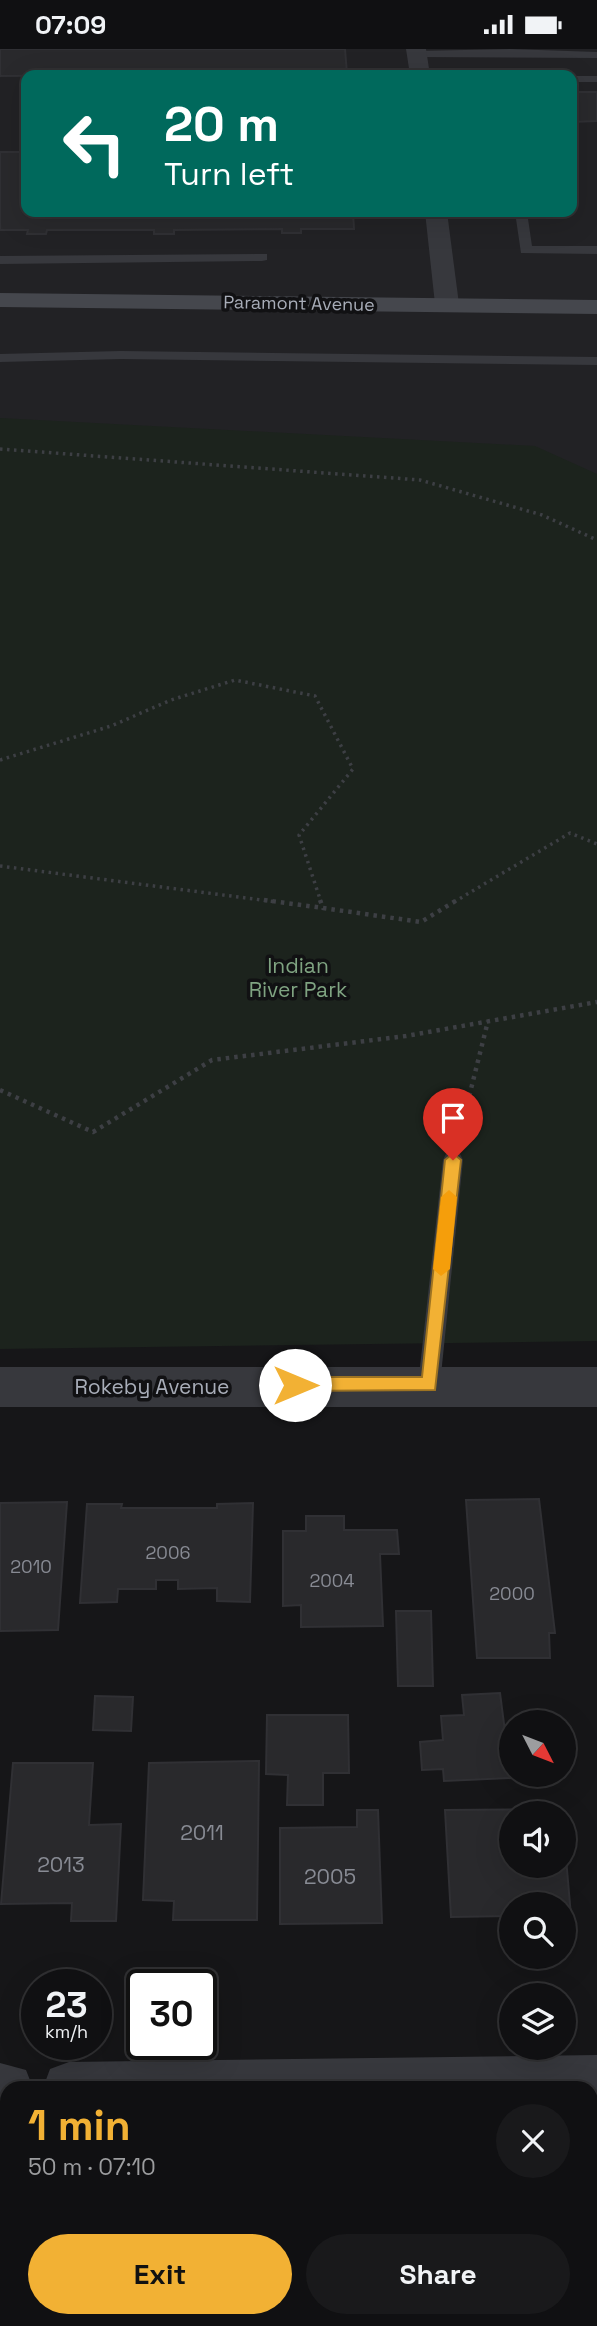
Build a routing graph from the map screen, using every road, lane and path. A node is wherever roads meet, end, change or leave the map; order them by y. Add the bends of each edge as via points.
1 (417, 51) edge
2 (504, 51) edge
3 (597, 55) edge
4 (419, 70) edge
5 (577, 79) edge
6 (597, 79) edge
7 (437, 217) edge
8 (522, 217) edge
9 (597, 250) edge
10 (262, 257) dead end
11 (0, 260) edge
12 (0, 300) edge
13 (447, 305) junction
14 (597, 307) edge
15 (0, 358) edge
16 (597, 361) edge
17 (0, 449) edge
18 (597, 540) edge
19 (0, 759) edge
20 (597, 844) edge
21 (0, 866) edge
22 (323, 908) junction
23 (597, 1002) edge
24 (488, 1021) junction
25 (0, 1090) edge
26 (453, 1160) joint
27 (429, 1385) junction
28 (0, 1387) edge
29 (597, 1387) edge

1 - 2 lane
1 - 4 street
2 - 3 lane
5 - 6 lane
7 - 13 street
8 - 9 lane via 526,250
10 - 11 lane
12 - 13 street, Paramont Avenue
13 - 14 street, Paramont Avenue
15 - 16 lane via 121,355
17 - 18 path via 420,480 541,515
19 - 22 path via 111,726 235,680 314,697 353,769 299,835
20 - 22 path via 570,833 421,922
21 - 22 path
23 - 24 path
24 - 25 path via 212,1060 93,1132
24 - 26 path
26 - 27 lane
27 - 28 street, Rokeby Avenue
27 - 29 street, Rokeby Avenue

